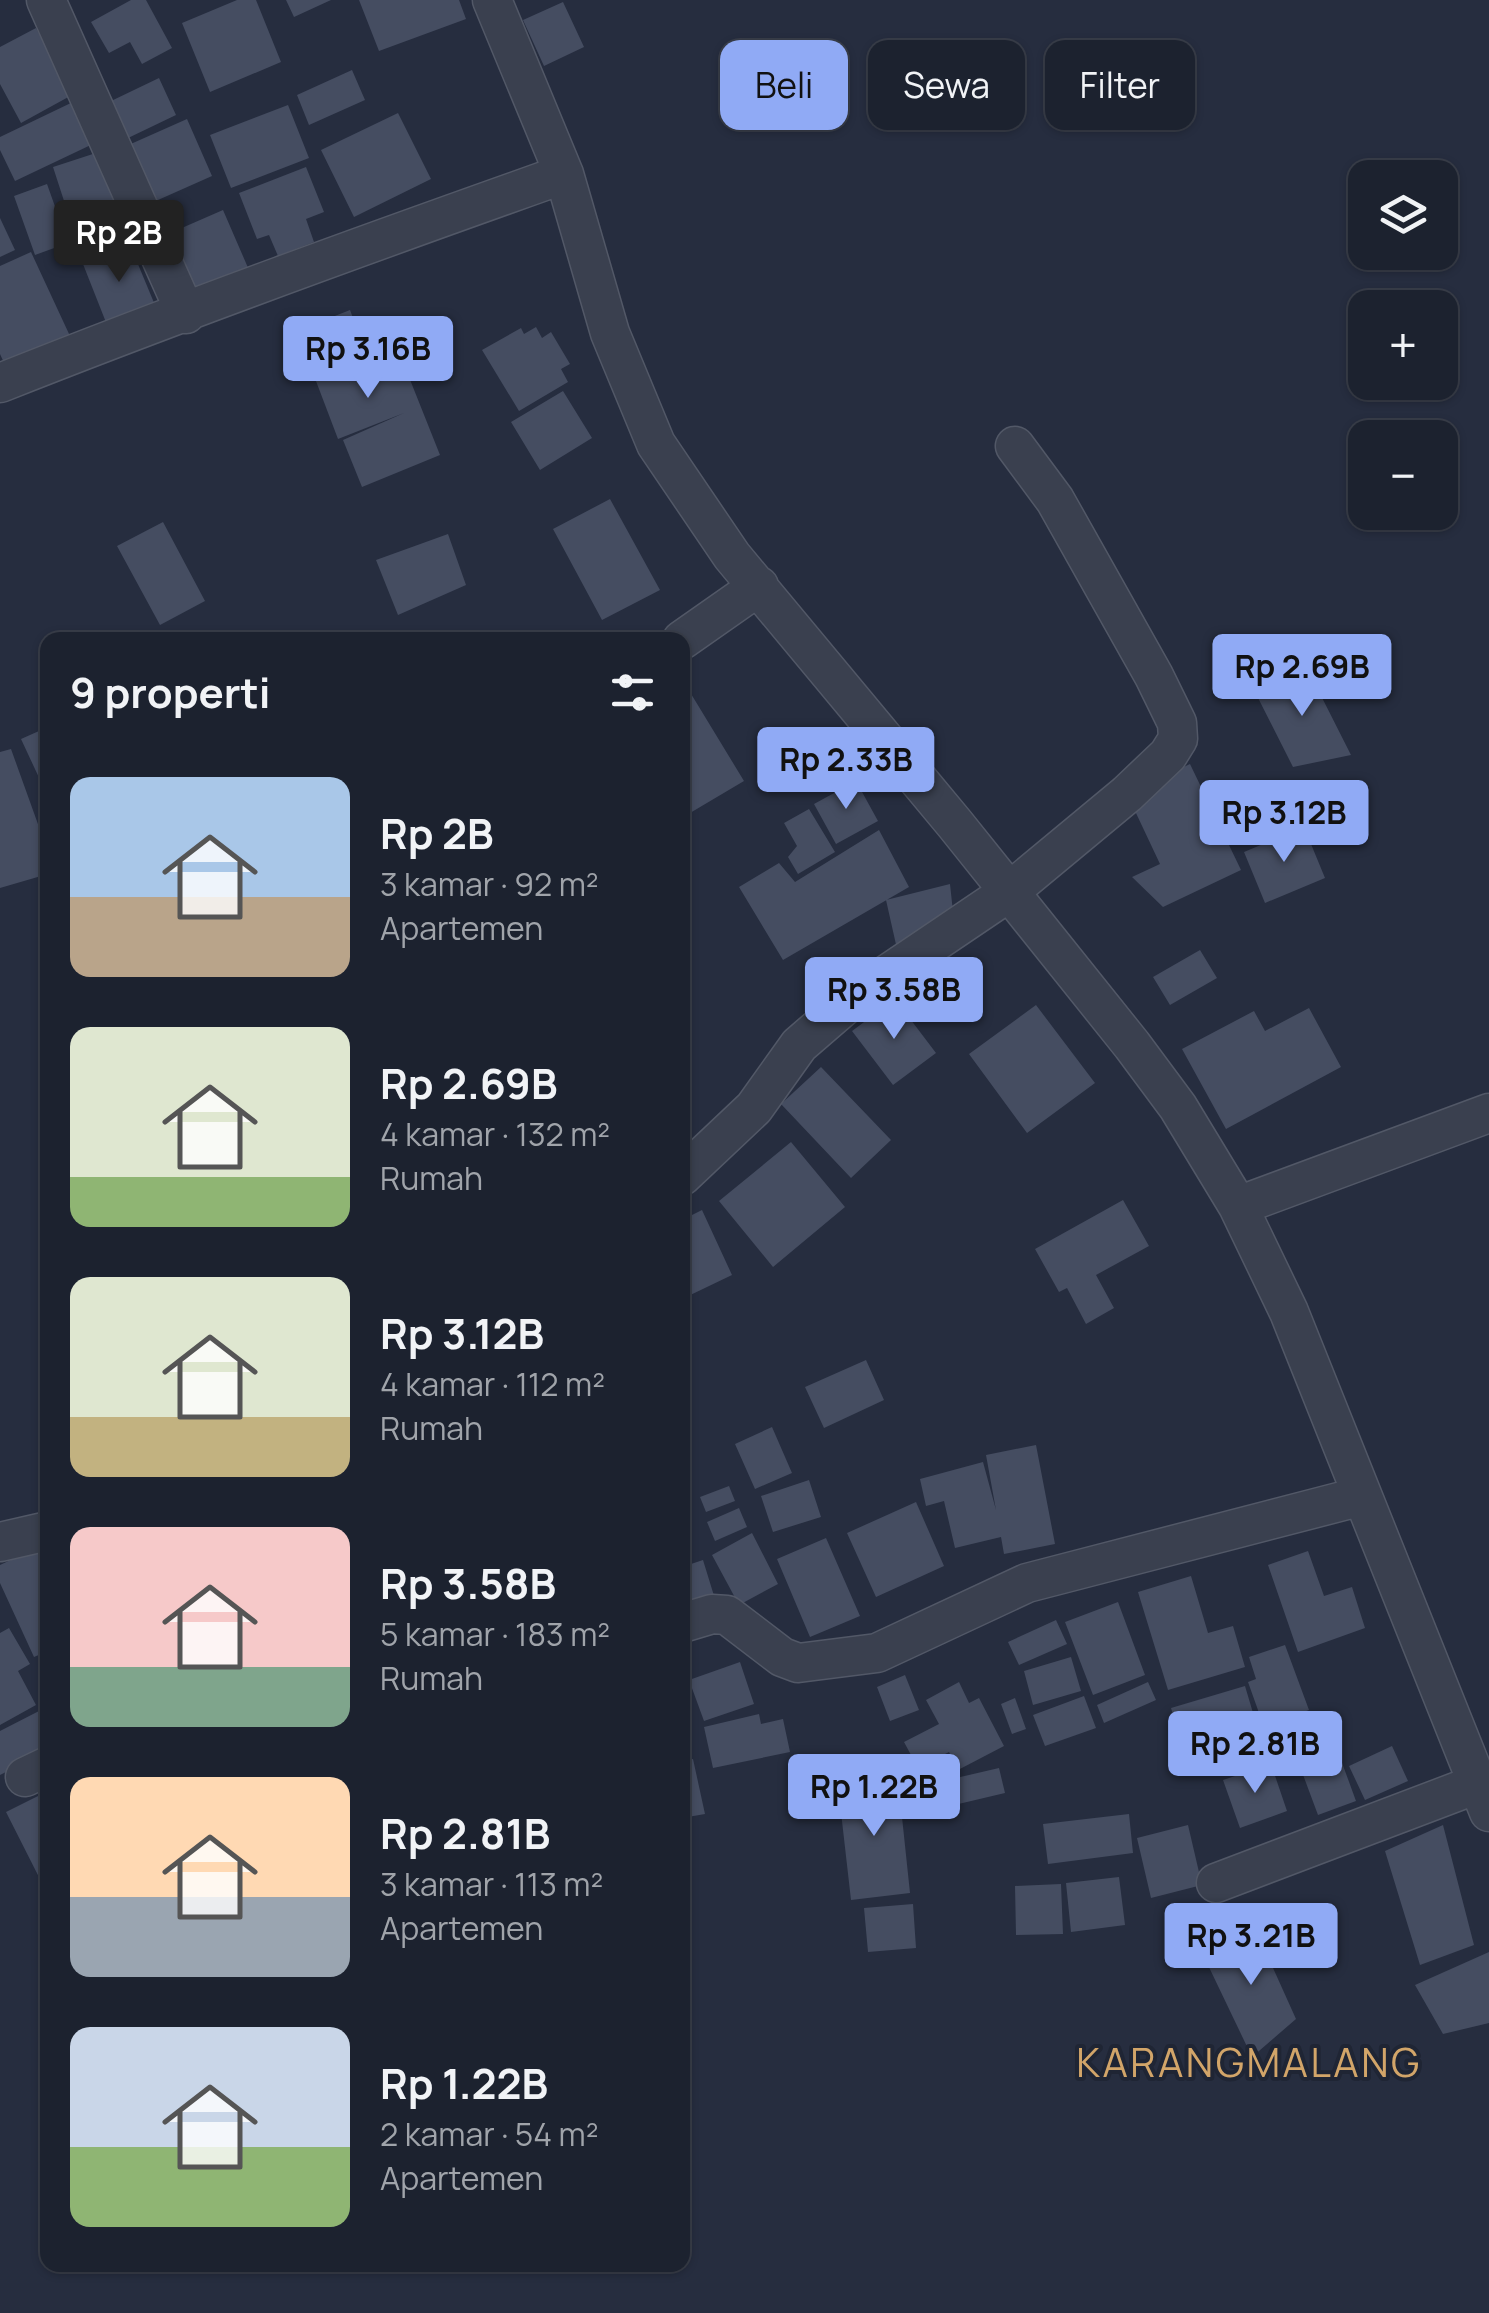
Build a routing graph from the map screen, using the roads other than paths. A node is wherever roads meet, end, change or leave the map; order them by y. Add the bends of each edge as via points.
1 (492, 0) edge
2 (51, 2) edge
3 (564, 174) junction
4 (186, 314) junction
5 (0, 383) edge
6 (1015, 446) dead end
7 (758, 586) junction
8 (690, 634) edge
9 (1010, 892) junction
10 (1489, 1113) edge
11 (690, 1168) edge
12 (1238, 1206) junction
13 (1362, 1496) junction
14 (40, 1533) edge
15 (0, 1542) edge
16 (690, 1620) edge
17 (1483, 1798) edge
18 (1216, 1884) dead end

1 - 3 street
2 - 4 street
3 - 4 street
3 - 7 street via 610,334 656,444
4 - 5 street
6 - 9 street via 1056,500 1154,676 1177,723 1178,740 1127,794
7 - 8 street
7 - 9 street
9 - 11 street via 858,994 799,1046 754,1108
9 - 12 street via 1166,1092
10 - 12 street
12 - 13 street via 1289,1312
13 - 16 street via 1027,1583 878,1653 798,1663 727,1615
13 - 17 street
14 - 15 street
17 - 18 street

